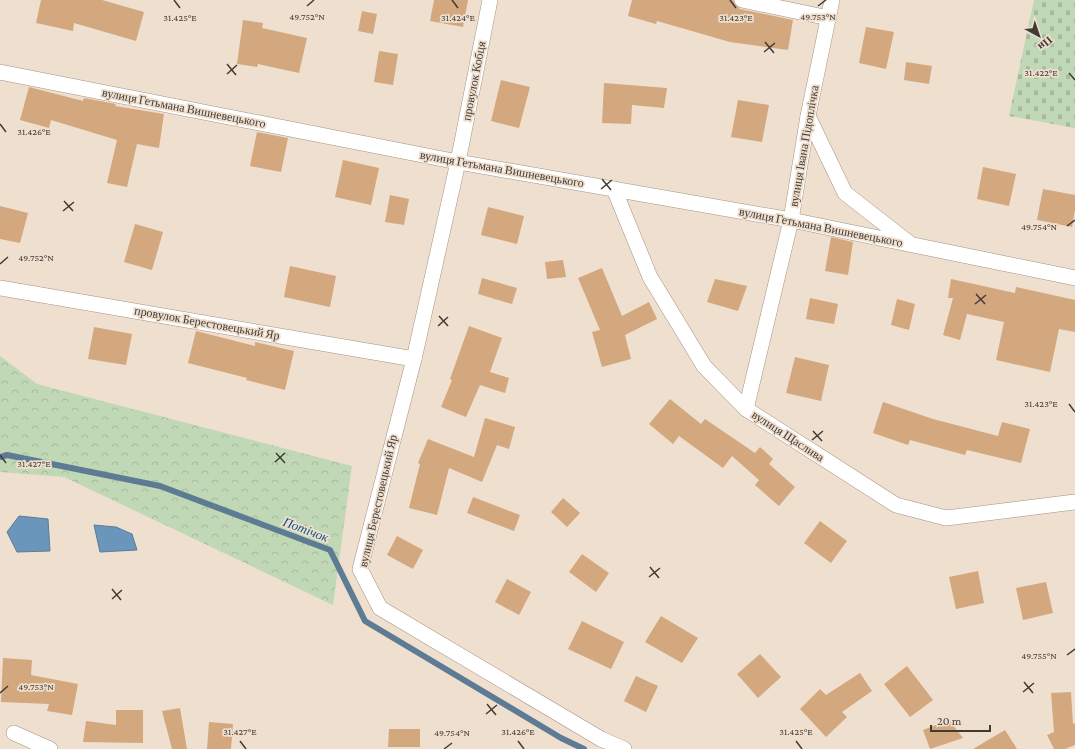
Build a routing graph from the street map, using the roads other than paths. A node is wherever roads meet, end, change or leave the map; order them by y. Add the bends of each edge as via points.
1 (490, 0) edge
2 (742, 0) edge
3 (832, 0) edge
4 (829, 18) junction
5 (0, 72) edge
6 (808, 116) junction
7 (458, 162) junction
8 (614, 188) junction
9 (791, 220) junction
10 (913, 246) junction
11 (1075, 278) edge
12 (0, 288) edge
13 (414, 359) junction
14 (746, 409) junction
15 (1075, 502) edge
16 (14, 733) dead end
17 (50, 749) edge
18 (624, 749) edge

1 - 7 street, провулок Кобця
2 - 4 street
3 - 4 street, вулиця Івана Підоплічка
4 - 6 street, вулиця Івана Підоплічка
5 - 7 street, вулиця Гетьмана Вишневецького
6 - 9 street, вулиця Івана Підоплічка
6 - 10 street via 845,193
7 - 8 street, вулиця Гетьмана Вишневецького
7 - 13 street, вулиця Берестовецький Яр
8 - 9 street, вулиця Гетьмана Вишневецького
8 - 14 street, вулиця Щаслива via 650,277 704,366
9 - 10 street, вулиця Гетьмана Вишневецького
9 - 14 street, вулиця Івана Підоплічка
10 - 11 street, вулиця Гетьмана Вишневецького
12 - 13 street, провулок Берестовецький Яр
13 - 18 street, вулиця Берестовецький Яр via 360,569 380,608 601,739
14 - 15 street, вулиця Щаслива via 896,505 946,518
16 - 17 street

